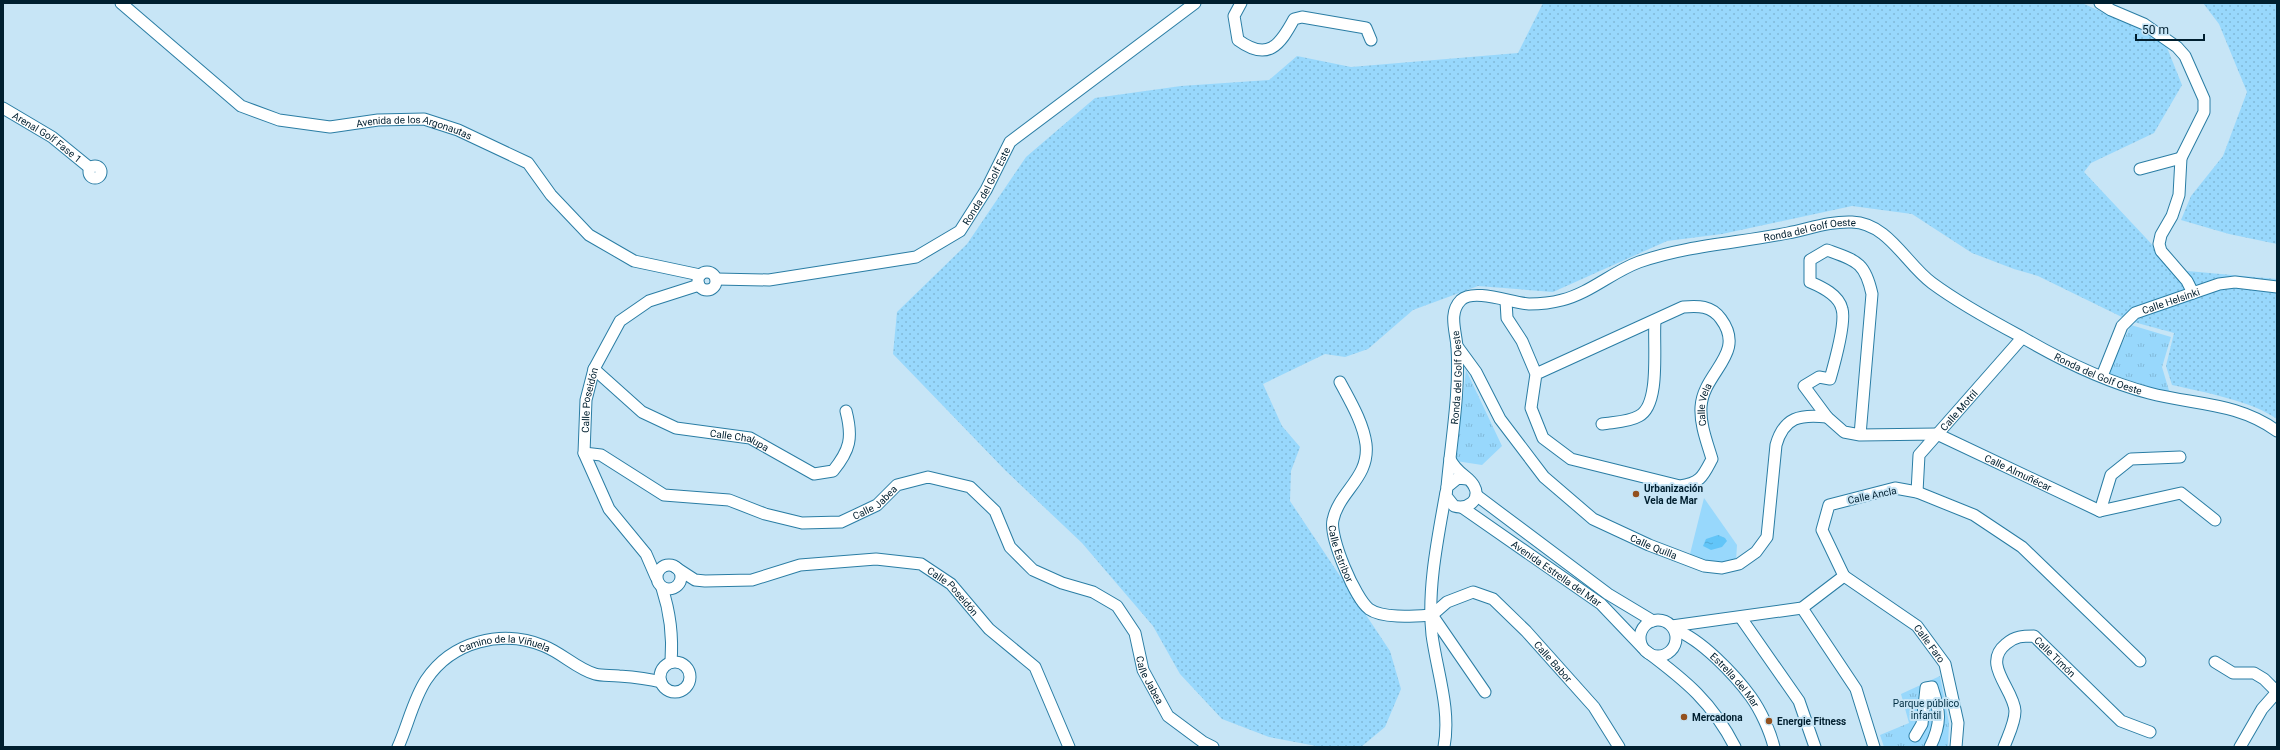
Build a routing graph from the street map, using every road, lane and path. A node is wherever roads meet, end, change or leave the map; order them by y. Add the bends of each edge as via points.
1 (121, 3) edge
2 (1195, 3) edge
3 (1241, 3) edge
4 (2100, 3) edge
5 (1371, 40) dead end
6 (3, 108) edge
7 (2181, 158) junction
8 (90, 168) dead end
9 (2140, 169) dead end
10 (716, 279) junction
11 (699, 280) junction
12 (2277, 287) edge
13 (2193, 293) junction
14 (1506, 301) junction
15 (1655, 321) junction
16 (2022, 338) junction
17 (1457, 346) junction
18 (594, 369) junction
19 (1536, 374) junction
20 (2102, 376) junction
21 (1340, 382) dead end
22 (846, 412) dead end
23 (1827, 417) junction
24 (1602, 424) dead end
25 (2277, 431) edge
26 (1937, 434) junction
27 (1860, 435) junction
28 (584, 453) junction
29 (2180, 457) dead end
30 (1450, 459) junction
31 (1467, 479) junction
32 (1447, 490) junction
33 (1917, 492) junction
34 (1476, 494) junction
35 (1459, 507) junction
36 (2100, 511) junction
37 (1441, 520) junction
38 (2215, 520) dead end
39 (646, 554) junction
40 (673, 566) junction
41 (1844, 576) junction
42 (656, 577) junction
43 (696, 580) junction
44 (671, 588) junction
45 (1802, 608) junction
46 (1432, 615) junction
47 (1741, 618) junction
48 (1653, 621) junction
49 (1673, 628) junction
50 (1644, 649) junction
51 (2140, 661) dead end
52 (675, 662) junction
53 (2215, 662) dead end
54 (661, 670) junction
55 (642, 677) junction
56 (661, 682) junction
57 (1485, 692) dead end
58 (2277, 692) edge
59 (2150, 732) dead end
60 (1915, 736) dead end
61 (398, 747) edge
62 (1068, 747) edge
63 (1213, 747) edge
64 (1444, 747) edge
65 (1619, 747) edge
66 (1735, 747) edge
67 (1774, 747) edge
68 (1815, 747) edge
69 (1874, 747) edge
70 (1930, 747) edge
71 (1956, 747) edge
72 (2004, 747) edge
73 (2240, 747) edge

1 - 11 street, Avenida de los Argonautas via 241,106 279,120 330,128 378,120 424,119 458,130 528,163 551,195 589,235 634,260
2 - 10 street, Ronda del Golf Este via 1010,142 986,190 960,231 916,257 769,280
3 - 5 street via 1234,16 1238,40 1258,50 1268,50 1280,43 1294,19 1302,17 1366,28
4 - 7 street via 2162,34 2178,46 2185,56 2204,99 2204,112
6 - 8 street, Arenal Golf Fase 1 via 52,137
7 - 9 street
7 - 13 street via 2179,195 2159,244 2161,251 2187,281
10 - 11 street via 710,272
10 - 11 street via 711,290 705,290
11 - 18 street, Calle Poseidón via 649,301 620,321
12 - 13 street, Calle Helsinki via 2235,282 2219,284
13 - 20 street, Calle Helsinki via 2146,308 2128,318 2122,326
14 - 16 street, Ronda del Golf Oeste via 1546,304 1569,298 1638,263 1683,249 1787,234 1832,223 1854,221 1871,226 1884,234 1928,280
14 - 17 street, Ronda del Golf Oeste via 1478,294 1467,296 1460,301 1453,315
14 - 19 street via 1507,318 1522,341
15 - 19 street, Calle Vela
15 - 19 street, Calle Vela via 1683,307 1700,306 1715,311 1726,326 1730,338 1728,353 1706,386 1701,407 1703,428 1712,458 1703,476 1693,484 1680,486 1571,459 1544,438 1531,408
15 - 24 street via 1653,395 1648,407 1640,416
16 - 20 street, Ronda del Golf Oeste
16 - 26 street, Calle Motril
17 - 23 street, Calle Quilla via 1476,372 1500,420 1544,477 1592,519 1704,566 1722,568 1739,564 1756,552 1767,537 1776,445 1780,432 1794,419 1809,415
17 - 30 street, Ronda del Golf Oeste via 1458,377
18 - 22 street, Calle Chalupa via 642,412 676,428 750,438 814,474 833,471 847,455 850,426
18 - 28 street, Calle Poseidón via 586,400
20 - 25 street, Ronda del Golf Oeste via 2174,400 2212,404 2246,413
21 - 46 street, Calle Estribor via 1356,413 1366,444 1365,461 1360,476 1339,504 1332,521 1336,547 1358,594 1370,609 1396,616
23 - 27 street via 1844,432
23 - 27 street via 1804,386 1819,377 1830,379 1839,344 1843,309 1836,297 1810,282 1810,260 1827,250 1854,260 1868,274 1872,294
26 - 27 street
26 - 33 street, Calle Motril via 1919,455
26 - 36 street, Calle Almuñécar
28 - 39 street, Calle Poseidón via 609,509
28 - 63 street, Calle Jabea via 601,455 664,495 729,500 765,514 802,523 841,522 877,505 897,485 928,477 970,487 995,511 1010,547 1033,570 1062,583 1093,592 1116,606 1135,633 1143,670 1168,716
29 - 36 street via 2131,459 2111,475
30 - 31 street via 1458,472
30 - 32 street, Ronda del Golf Oeste
31 - 32 street via 1458,478
31 - 34 street via 1474,485
32 - 35 street via 1448,500
32 - 37 street, Ronda del Golf Oeste
33 - 41 street, Calle Ancla via 1895,488 1829,505 1822,530
33 - 51 street, Calle Ancla via 1974,515 2022,547
34 - 35 street via 1472,503
34 - 48 street, Avenida Estrella del Mar via 1608,594
35 - 37 street via 1445,514
35 - 50 street, Avenida Estrella del Mar via 1602,604
36 - 38 street via 2181,493
37 - 46 street, Ronda del Golf Oeste via 1433,566
39 - 40 street, Calle Poseidón
39 - 42 street, Calle Poseidón
40 - 42 street via 663,567
40 - 43 street, Calle Poseidón
40 - 44 street via 681,576
41 - 45 street
41 - 71 street, Calle Faro via 1917,626 1945,664 1958,723
42 - 44 street, Calle Poseidón
43 - 44 street, Calle Poseidón
43 - 62 street, Calle Poseidón via 752,580 800,565 868,560 921,564 951,584 989,629 1035,667
44 - 52 street via 666,602
45 - 47 street
45 - 69 street via 1856,689
46 - 57 street
46 - 64 street, Ronda del Golf Oeste via 1432,634 1445,700
46 - 65 street, Calle Babor via 1447,602 1473,592 1493,599 1526,631 1594,707
47 - 49 street
47 - 68 street via 1799,701
48 - 49 street via 1663,620
48 - 50 street via 1641,631
49 - 50 street via 1676,642 1669,653 1657,656
49 - 67 street, Estrella del Mar via 1685,634 1722,665 1751,697 1772,737
50 - 66 street, Avenida Estrella del Mar via 1695,690 1723,722
52 - 54 street
52 - 56 street via 686,667 690,675 685,689 670,692
53 - 58 street via 2233,673 2254,673
54 - 55 street
54 - 56 street
55 - 56 street, Camino de la Viñuela
55 - 61 street, Camino de la Viñuela via 594,674 545,646 513,637 492,638 459,650 441,663 426,680
58 - 73 street via 2262,709
59 - 72 street, Calle Timón via 2121,721 2034,636 2021,636 2000,648 1997,659 1998,674 2011,697 2015,711
60 - 70 street via 1922,724 1926,688 1932,687 1940,710 1935,738

